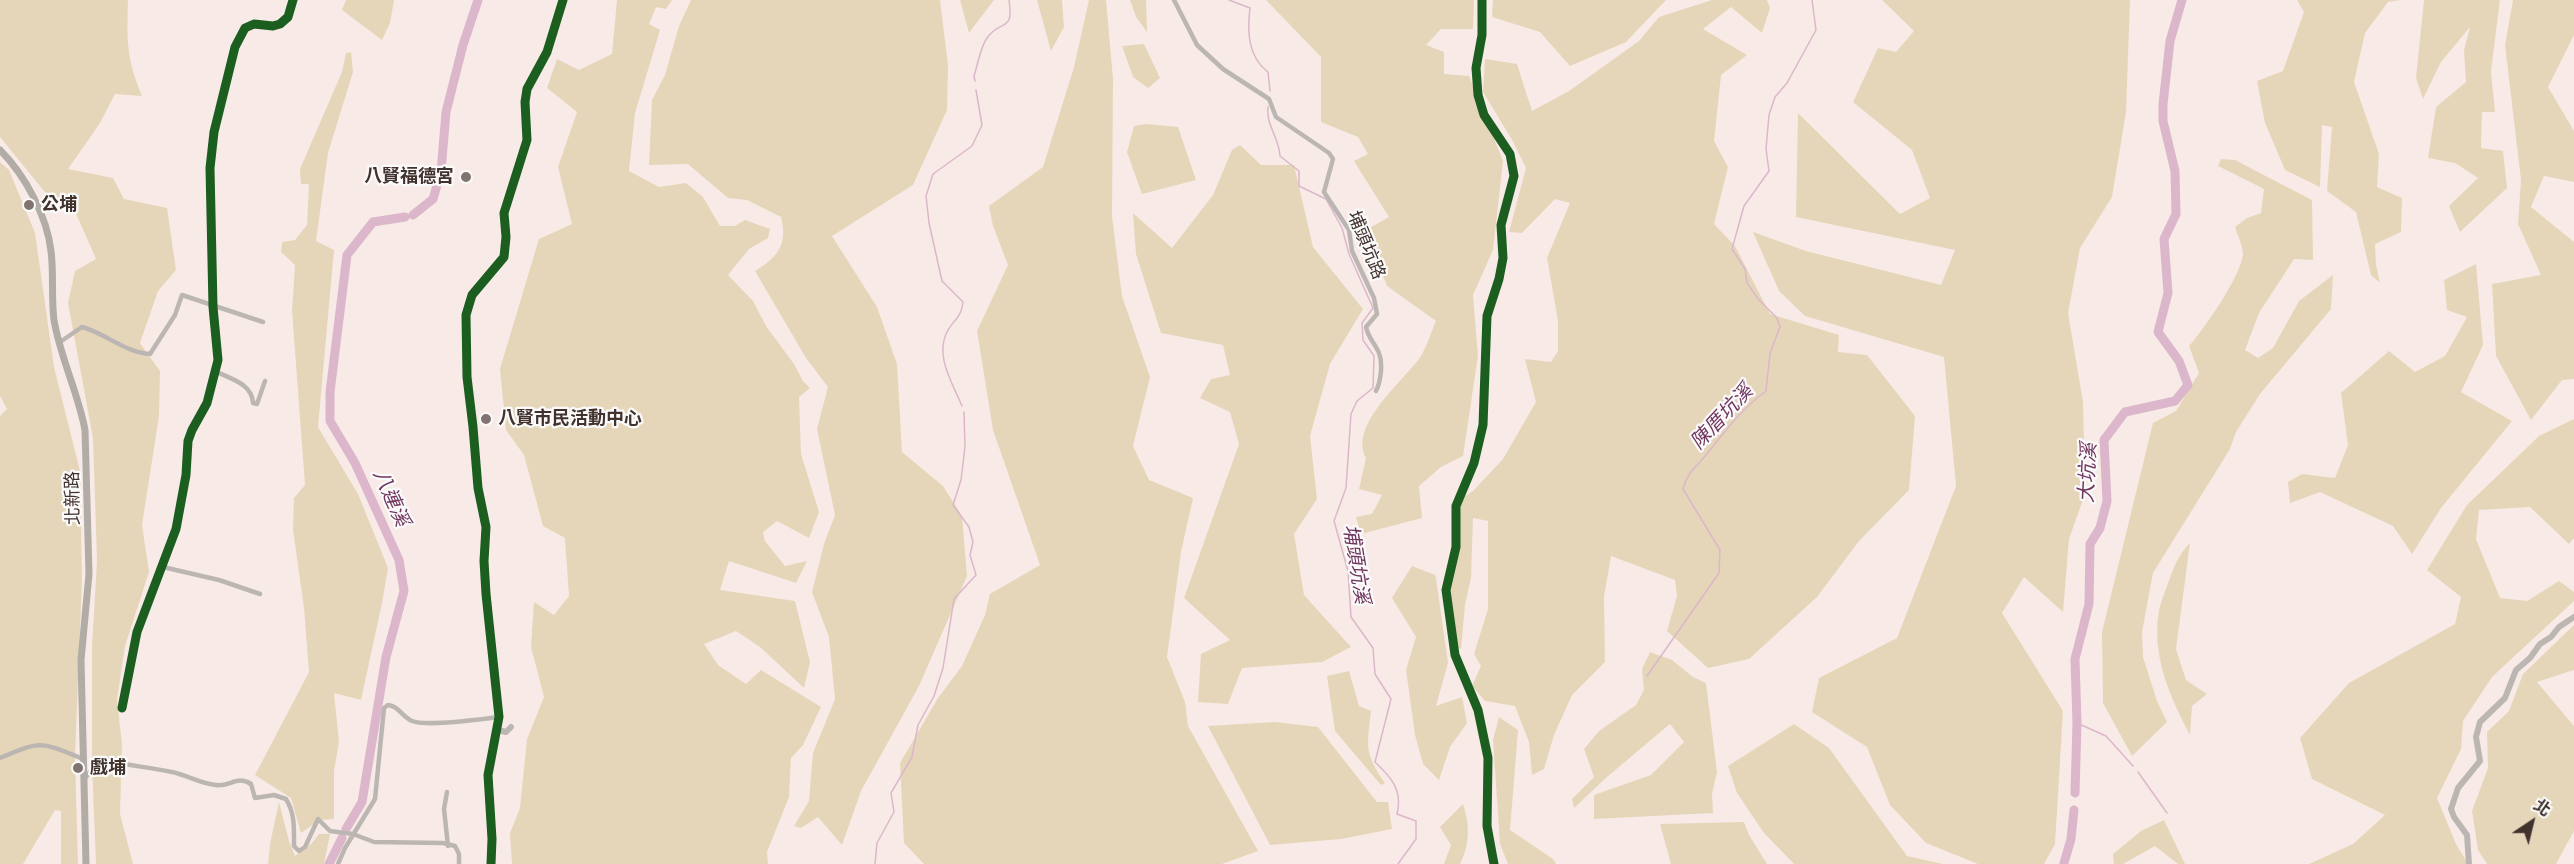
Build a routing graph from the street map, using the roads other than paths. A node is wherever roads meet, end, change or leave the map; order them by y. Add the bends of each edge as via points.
1 (293, 0) edge
2 (563, 0) edge
3 (1174, 0) edge
4 (1482, 0) edge
5 (0, 150) edge
6 (213, 307) junction
7 (263, 322) dead end
8 (60, 342) junction
9 (215, 371) junction
10 (266, 381) dead end
11 (1376, 391) dead end
12 (163, 567) junction
13 (260, 594) dead end
14 (2574, 617) edge
15 (122, 708) dead end
16 (499, 717) junction
17 (511, 727) dead end
18 (498, 730) junction
19 (0, 758) edge
20 (83, 759) junction
21 (83, 781) junction
22 (447, 792) dead end
23 (353, 834) junction
24 (448, 846) junction
25 (86, 864) edge
26 (338, 864) edge
27 (459, 864) edge
28 (491, 864) edge
29 (1494, 864) edge
30 (2469, 864) edge

1 - 6 street via 288,17 280,24 245,28 234,46 214,132 210,168
2 - 16 street via 547,52 527,89 527,140 504,213 504,257 472,295 466,315 467,377 478,488 486,527 486,583
3 - 11 street, 埔頭坑路 via 1197,45 1223,69 1269,99 1276,117 1333,159 1324,192 1349,230 1352,252 1374,298 1377,314 1366,327 1380,355 1381,382
4 - 29 street via 1476,68 1478,95 1484,115 1510,154 1514,176 1501,225 1503,258 1499,279 1487,316 1483,424 1474,463 1456,506 1456,547 1446,590 1455,655 1478,710 1488,758 1486,826
5 - 8 main road, 北新路 via 24,182 43,220 51,248 54,319
6 - 7 street
6 - 8 street via 182,295 175,315 150,354 134,351 82,327
6 - 9 street via 218,360
8 - 20 main road, 北新路 via 81,408 87,453 89,574 81,660
9 - 10 street via 247,387 252,403 257,404
9 - 12 street via 207,403 188,441 176,529
12 - 13 street
12 - 15 street via 137,632
14 - 30 street via 2540,644 2516,670 2505,698 2480,722 2476,737 2480,760 2458,788 2451,809 2467,835
16 - 18 street
16 - 23 street via 412,721 395,706 384,708 375,799
17 - 18 street via 506,732
18 - 28 street via 488,775
19 - 20 street via 30,745 48,745
20 - 21 main road, 北新路
21 - 23 street via 99,759 172,772 214,785 244,779 251,784 255,798 274,795 286,799 295,825 297,850 305,847 318,819 330,831
21 - 25 main road, 北新路
22 - 24 street via 444,809
23 - 24 street via 375,842
23 - 26 street
24 - 27 street via 455,846

